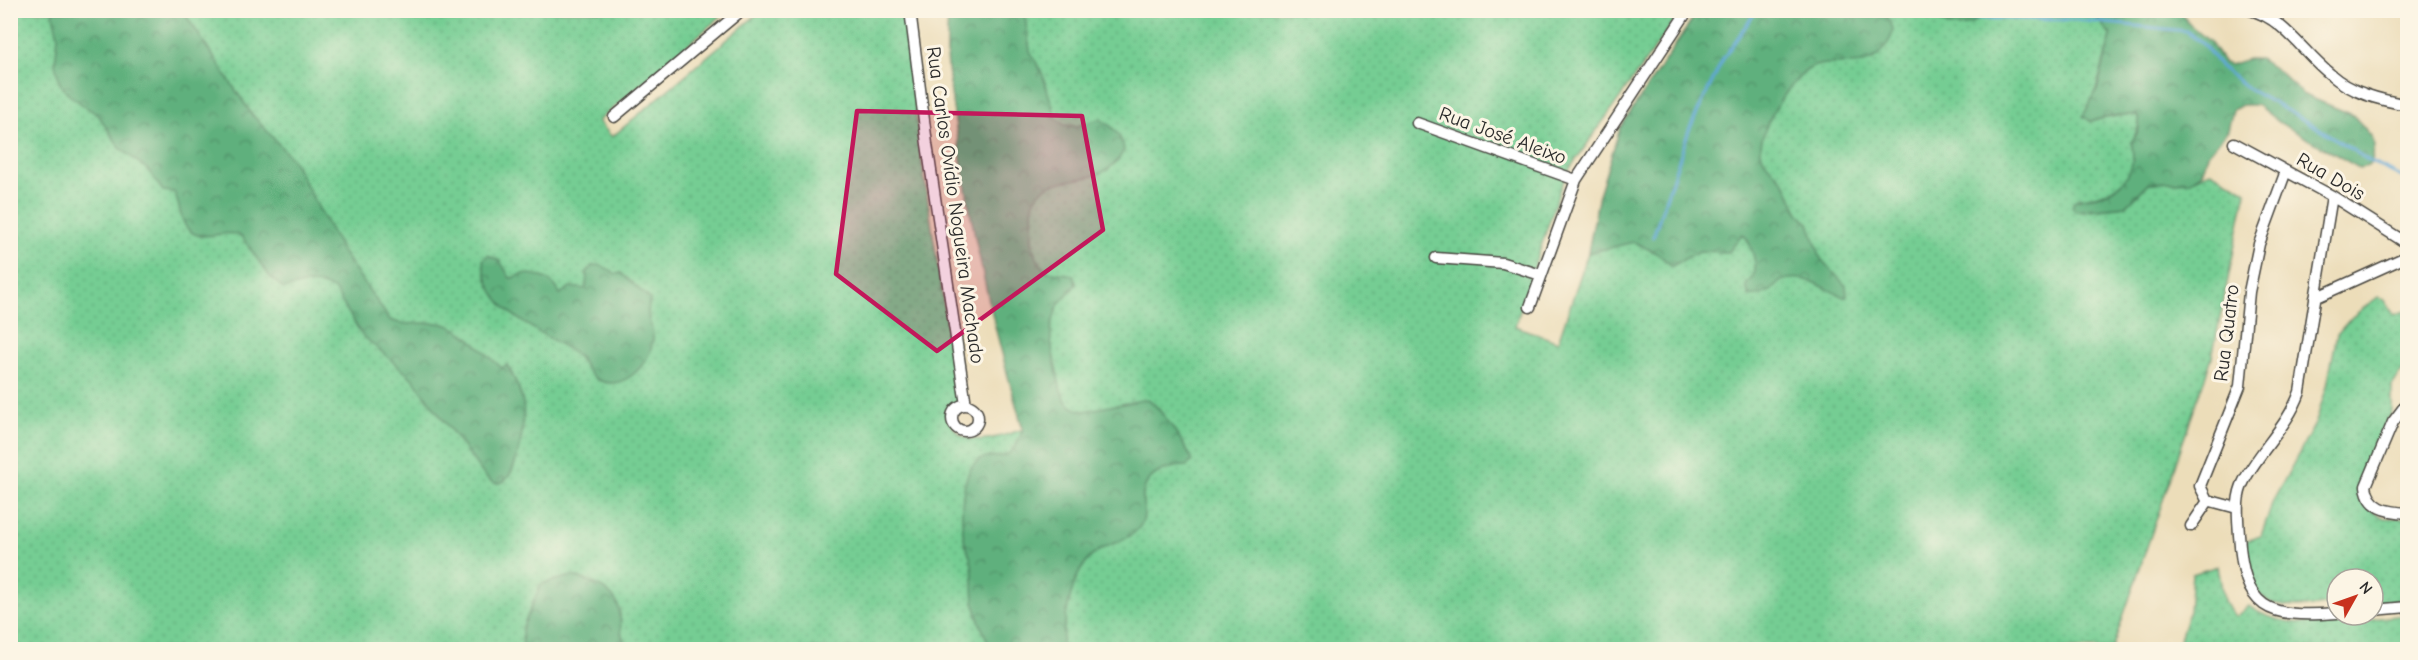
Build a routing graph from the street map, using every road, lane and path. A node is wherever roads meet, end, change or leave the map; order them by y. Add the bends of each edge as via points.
1 (742, 10) edge
2 (910, 10) edge
3 (1688, 10) edge
4 (2250, 10) edge
5 (2263, 10) edge
6 (2272, 19) junction
7 (2408, 105) edge
8 (614, 117) dead end
9 (1417, 123) dead end
10 (2234, 143) dead end
11 (2286, 171) junction
12 (1576, 180) junction
13 (2332, 196) junction
14 (2408, 244) edge
15 (2408, 256) edge
16 (1436, 258) dead end
17 (1541, 275) junction
18 (2315, 298) junction
19 (1530, 307) dead end
20 (2408, 402) edge
21 (966, 405) dead end
22 (2208, 501) junction
23 (2237, 508) junction
24 (2408, 513) edge
25 (2190, 526) dead end
26 (2408, 607) edge
27 (2385, 609) edge
28 (2325, 613) edge

1 - 8 street
2 - 21 street, Rua Carlos Ovídio Nogueira Machado
3 - 12 street
4 - 6 street
5 - 6 street
6 - 7 street via 2340,82 2364,94
9 - 12 street, Rua José Aleixo
10 - 11 street, Rua Dois
11 - 13 street, Rua Dois
11 - 22 street, Rua Quatro via 2259,244 2249,292 2240,386 2200,486
12 - 17 street
13 - 14 street, Rua Dois
13 - 18 street
15 - 18 street
16 - 17 street via 1503,263
17 - 19 street
18 - 23 street via 2295,405 2243,482
20 - 24 street via 2392,422 2366,486 2371,500 2380,509
22 - 23 street
22 - 25 street
23 - 28 street via 2243,573 2259,601 2285,614
26 - 27 street

